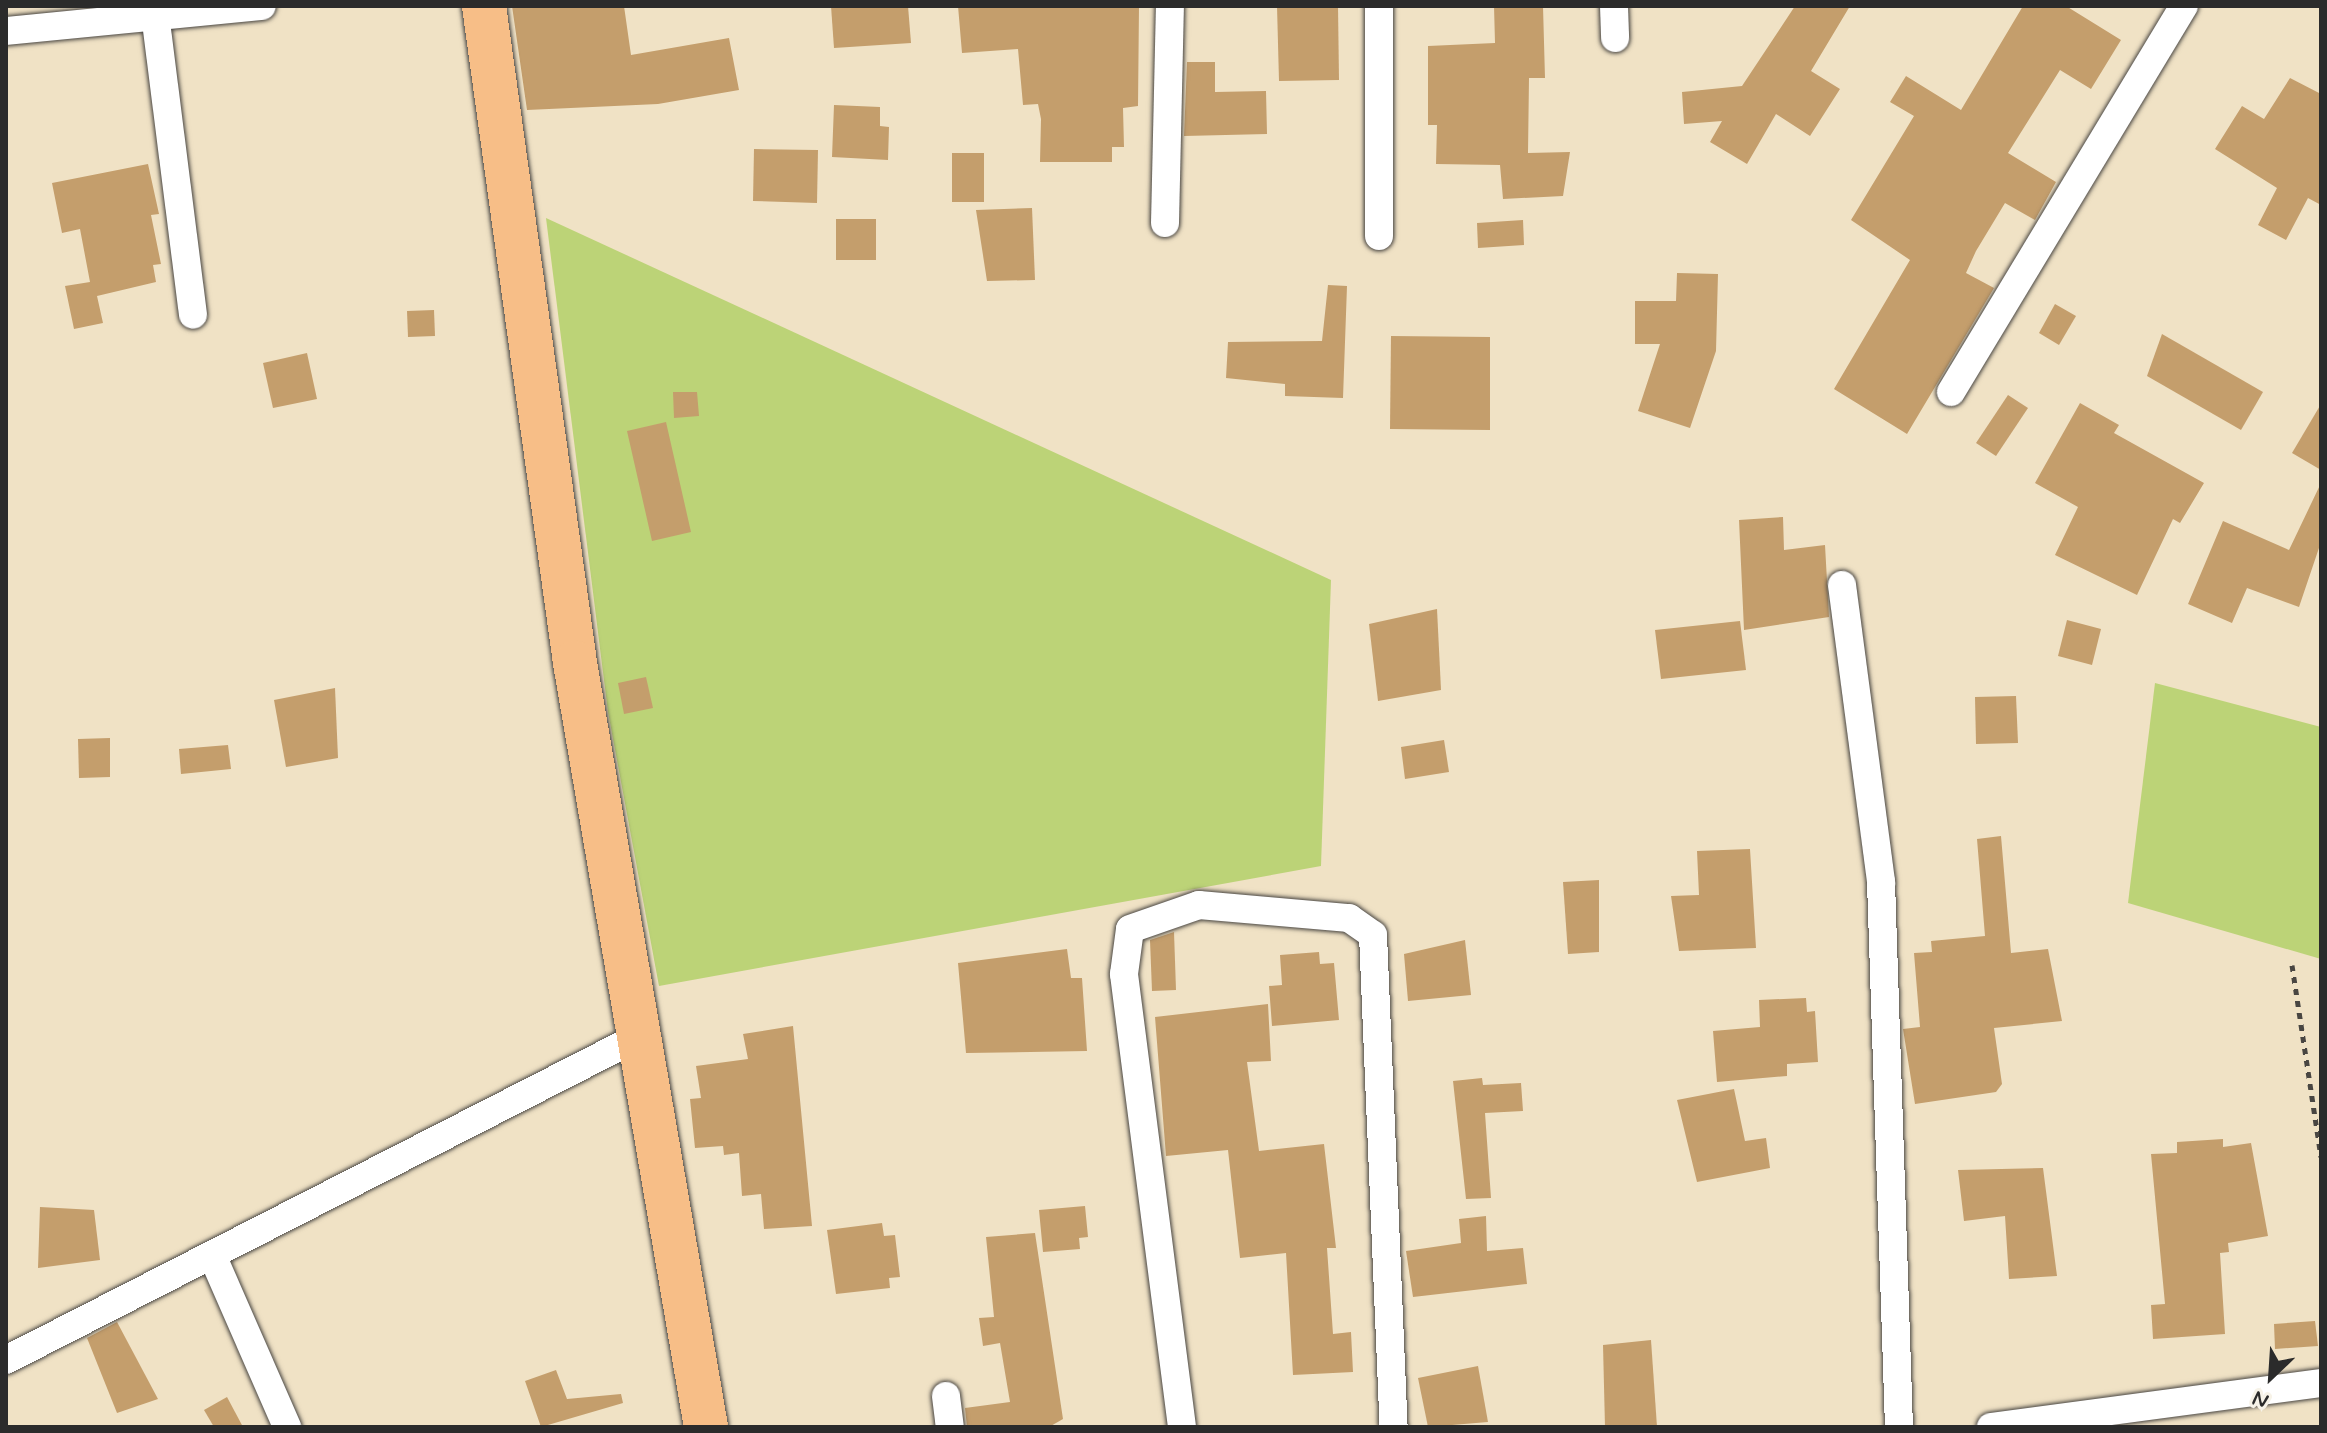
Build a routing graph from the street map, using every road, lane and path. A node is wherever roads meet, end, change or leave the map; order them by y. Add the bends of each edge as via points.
1 (262, 6) edge
2 (484, 6) edge
3 (1170, 6) edge
4 (1379, 6) edge
5 (1614, 6) edge
6 (2184, 6) edge
7 (154, 12) edge
8 (6, 31) edge
9 (1615, 38) dead end
10 (1165, 223) dead end
11 (1379, 236) dead end
12 (193, 315) dead end
13 (1951, 392) dead end
14 (1842, 585) dead end
15 (2292, 965) dead end
16 (640, 1036) junction
17 (2321, 1157) edge
18 (212, 1255) junction
19 (6, 1360) edge
20 (2321, 1383) edge
21 (946, 1396) dead end
22 (287, 1427) edge
23 (706, 1427) edge
24 (950, 1427) edge
25 (1182, 1427) edge
26 (1394, 1427) edge
27 (1899, 1427) edge
28 (1991, 1427) edge

1 - 7 street
2 - 16 highway via 575,663
3 - 10 street
4 - 11 street
5 - 9 street
6 - 13 street
7 - 8 street
7 - 12 street
14 - 27 street via 1881,882
15 - 17 path
16 - 18 street
16 - 23 highway
18 - 19 street
18 - 22 street
20 - 28 street
21 - 24 street
25 - 26 street via 1124,974 1130,929 1199,905 1349,918 1373,935

